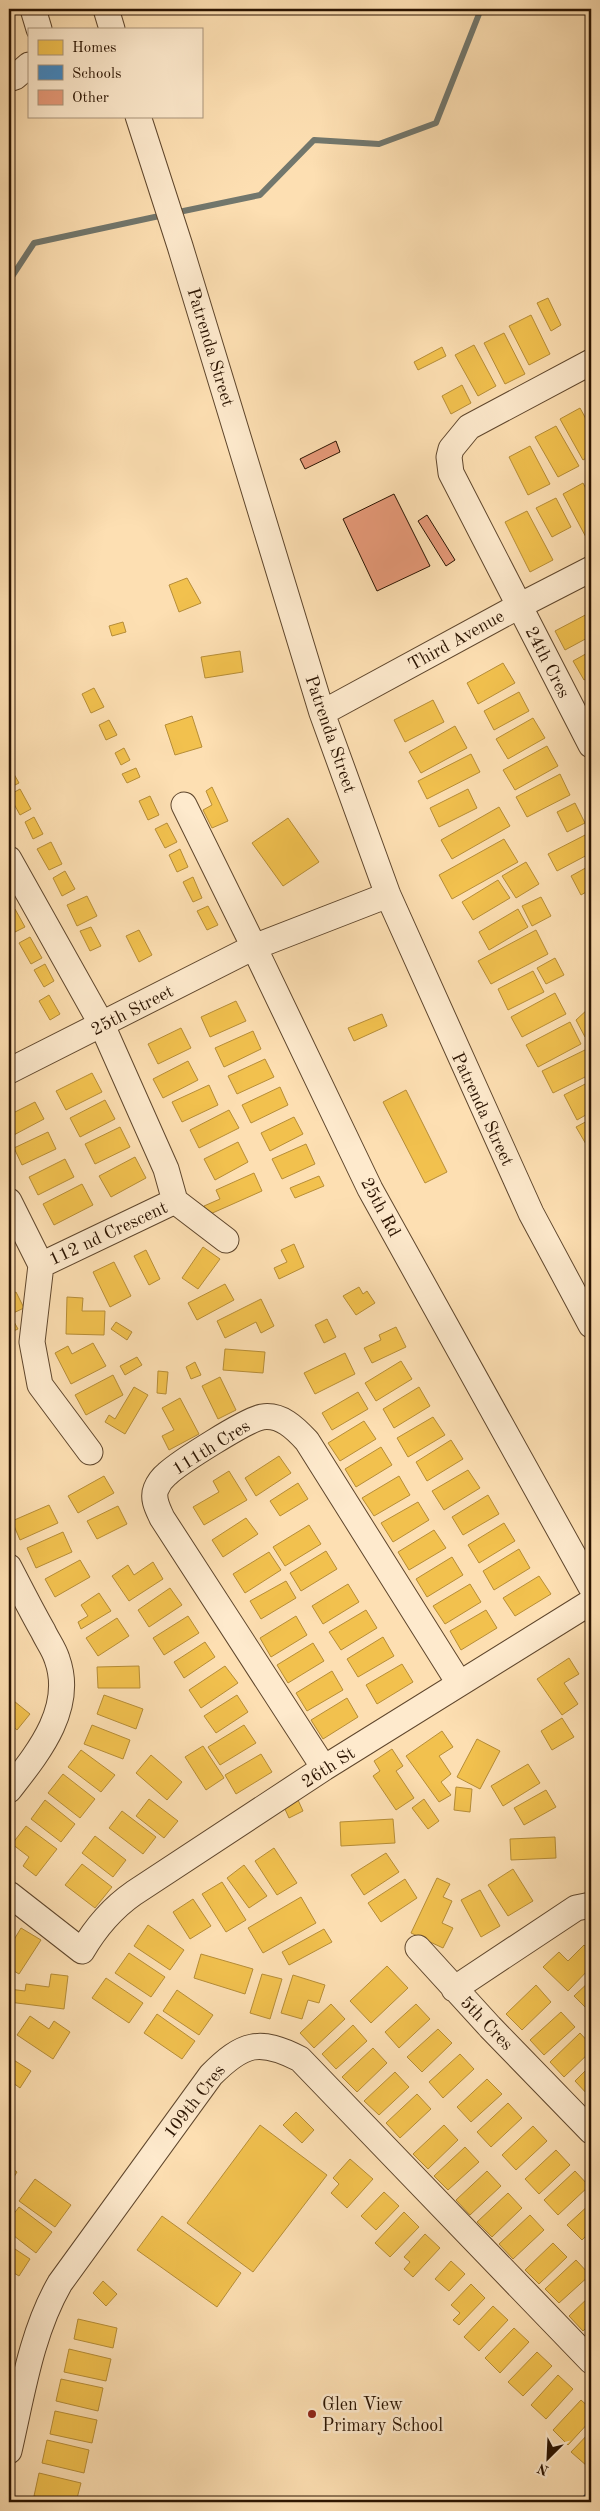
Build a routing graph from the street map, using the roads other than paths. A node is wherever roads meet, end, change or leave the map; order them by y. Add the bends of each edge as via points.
1 (33, 9) edge
2 (106, 9) edge
3 (39, 28) edge
4 (112, 28) edge
5 (28, 66) edge
6 (9, 79) edge
7 (139, 118) edge
8 (591, 362) edge
9 (591, 569) edge
10 (519, 606) junction
11 (322, 713) junction
12 (591, 745) edge
13 (184, 805) dead end
14 (9, 859) edge
15 (388, 895) junction
16 (254, 947) junction
17 (102, 1025) junction
18 (9, 1071) edge
19 (9, 1201) edge
20 (175, 1201) junction
21 (226, 1240) dead end
22 (41, 1265) junction
23 (591, 1325) edge
24 (90, 1452) dead end
25 (9, 1567) edge
26 (591, 1586) edge
27 (591, 1602) edge
28 (459, 1684) junction
29 (324, 1768) junction
30 (9, 1790) edge
31 (9, 1894) edge
32 (591, 1905) edge
33 (418, 1948) dead end
34 (454, 1988) junction
35 (591, 2131) edge
36 (591, 2361) edge
37 (9, 2451) edge

1 - 3 street
2 - 4 street
5 - 6 street
7 - 11 street, Patrenda Street
8 - 10 street, 24th Cres via 469,427 451,449 451,472
9 - 10 street, Third Avenue
10 - 11 street, Third Avenue
10 - 12 street, 24th Cres
11 - 15 street, Patrenda Street
13 - 16 street, 25th Rd
14 - 17 street, 112 nd Crescent
15 - 16 street
15 - 23 street, Patrenda Street via 531,1213
16 - 17 street, 25th Street
16 - 26 street, 25th Rd via 370,1189
17 - 18 street, 25th Street
17 - 20 street, 112 nd Crescent via 166,1169
19 - 22 street, 112 nd Crescent
20 - 21 street
20 - 22 street, 112 nd Crescent
22 - 24 street via 32,1342 40,1385
25 - 30 street via 58,1659 61,1686 60,1704 52,1726 39,1751
27 - 28 street, 26th St
28 - 29 street, 26th St
28 - 29 street, 111th Cres via 306,1441 296,1429 274,1418 262,1417 246,1422 167,1474 155,1491 155,1501 162,1518
29 - 31 street, 26th St via 114,1908 82,1951
32 - 34 street, 5th Cres via 576,1908
33 - 34 street
34 - 35 street, 5th Cres
36 - 37 street, 109th Cres via 300,2059 278,2047 257,2046 230,2056 211,2076 60,2283 40,2326

